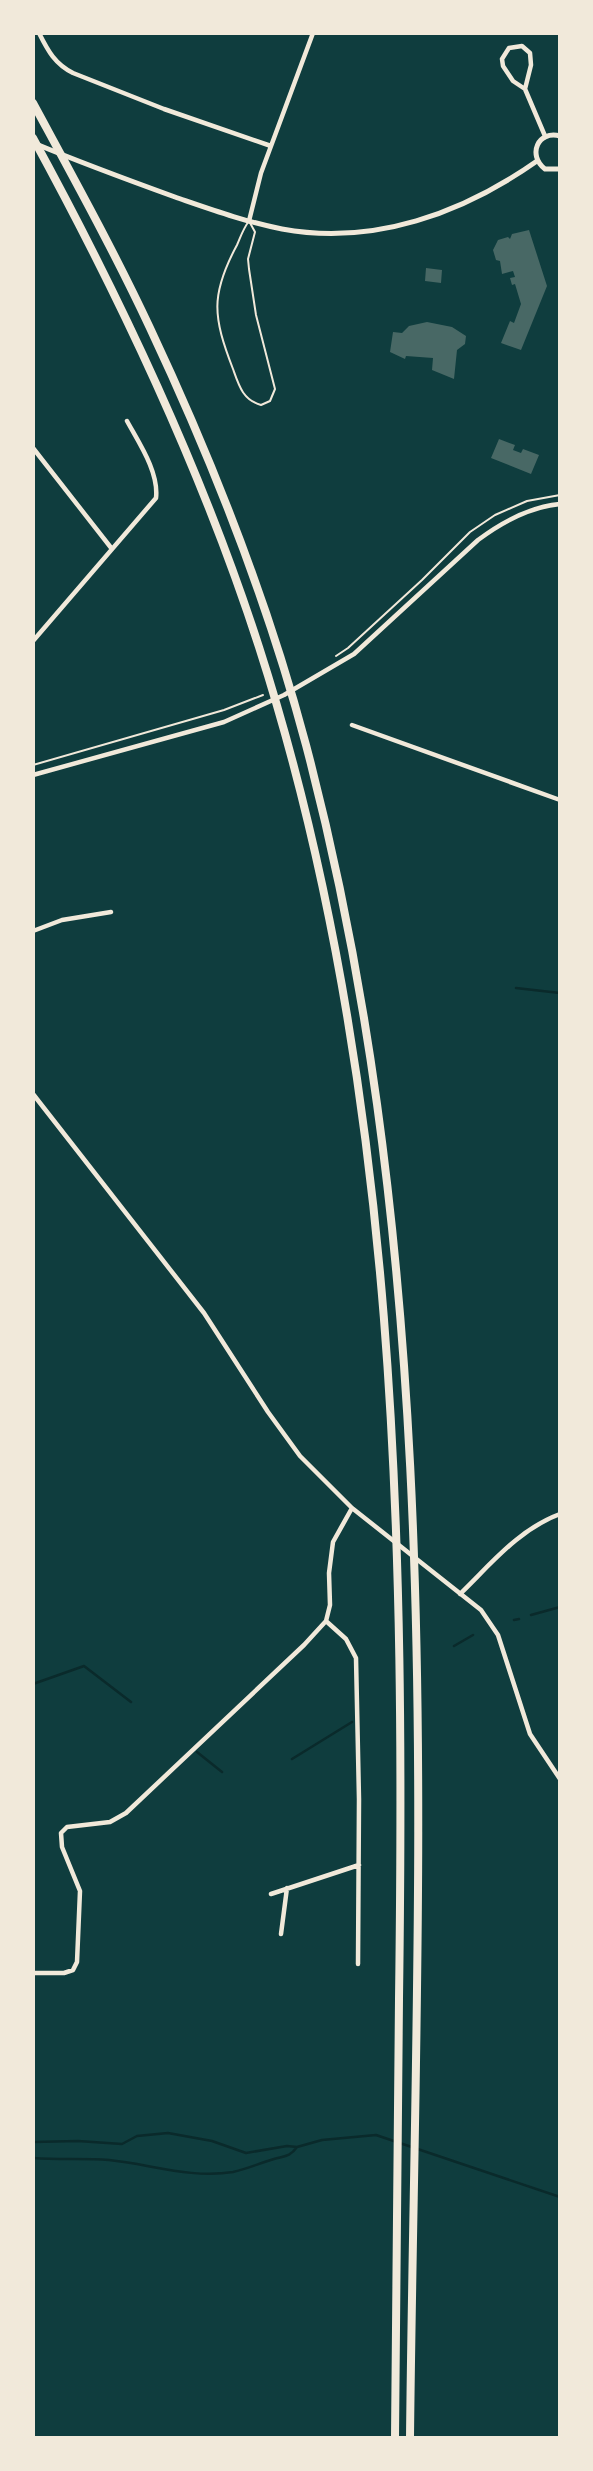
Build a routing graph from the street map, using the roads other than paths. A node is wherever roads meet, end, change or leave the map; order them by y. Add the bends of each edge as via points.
1 (39, 33) edge
2 (313, 33) edge
3 (524, 89) junction
4 (33, 103) edge
5 (545, 136) junction
6 (560, 136) edge
7 (33, 140) edge
8 (271, 146) junction
9 (537, 161) junction
10 (560, 169) edge
11 (249, 221) junction
12 (127, 421) dead end
13 (33, 448) edge
14 (560, 504) edge
15 (112, 549) junction
16 (33, 640) edge
17 (352, 725) dead end
18 (33, 775) edge
19 (560, 800) edge
20 (111, 912) dead end
21 (33, 931) edge
22 (33, 1094) edge
23 (352, 1508) junction
24 (560, 1514) edge
25 (460, 1594) junction
26 (326, 1621) junction
27 (560, 1779) edge
28 (359, 1865) junction
29 (287, 1888) junction
30 (271, 1894) dead end
31 (281, 1934) dead end
32 (358, 1964) dead end
33 (33, 1973) edge
34 (395, 2438) edge
35 (410, 2438) edge

1 - 8 street via 51,57 73,73
2 - 8 street
3 - 3 street via 530,53 522,46 509,48 503,66
3 - 5 street
4 - 35 highway via 149,324 244,552 305,742 363,1005 400,1303 413,1509 419,1773
5 - 6 street
5 - 9 street via 536,147
7 - 11 street via 99,170
7 - 34 highway via 134,333 223,544 288,747 346,1008 368,1158 394,1469 402,1783
8 - 11 street
9 - 10 street via 545,169
9 - 11 street via 465,204 390,228 323,233
11 - 11 lane via 220,282 217,317 242,392 261,405 270,401 275,389 256,316 248,259 255,232
12 - 15 street via 146,457 156,498
13 - 15 street
14 - 18 street via 530,510 499,524 354,654 284,695 224,722
15 - 16 street
17 - 19 street
20 - 21 street via 62,920
22 - 23 street via 204,1313 300,1456
23 - 25 street
23 - 26 street via 333,1542
24 - 25 street via 540,1521 510,1544
25 - 27 street via 481,1611 498,1635 530,1734
26 - 28 street via 346,1639 356,1658
26 - 33 street via 126,1813 110,1822 67,1827 61,1833 80,1891 77,1962 73,1970 64,1973
28 - 29 street
28 - 32 street
29 - 30 street
29 - 31 street

